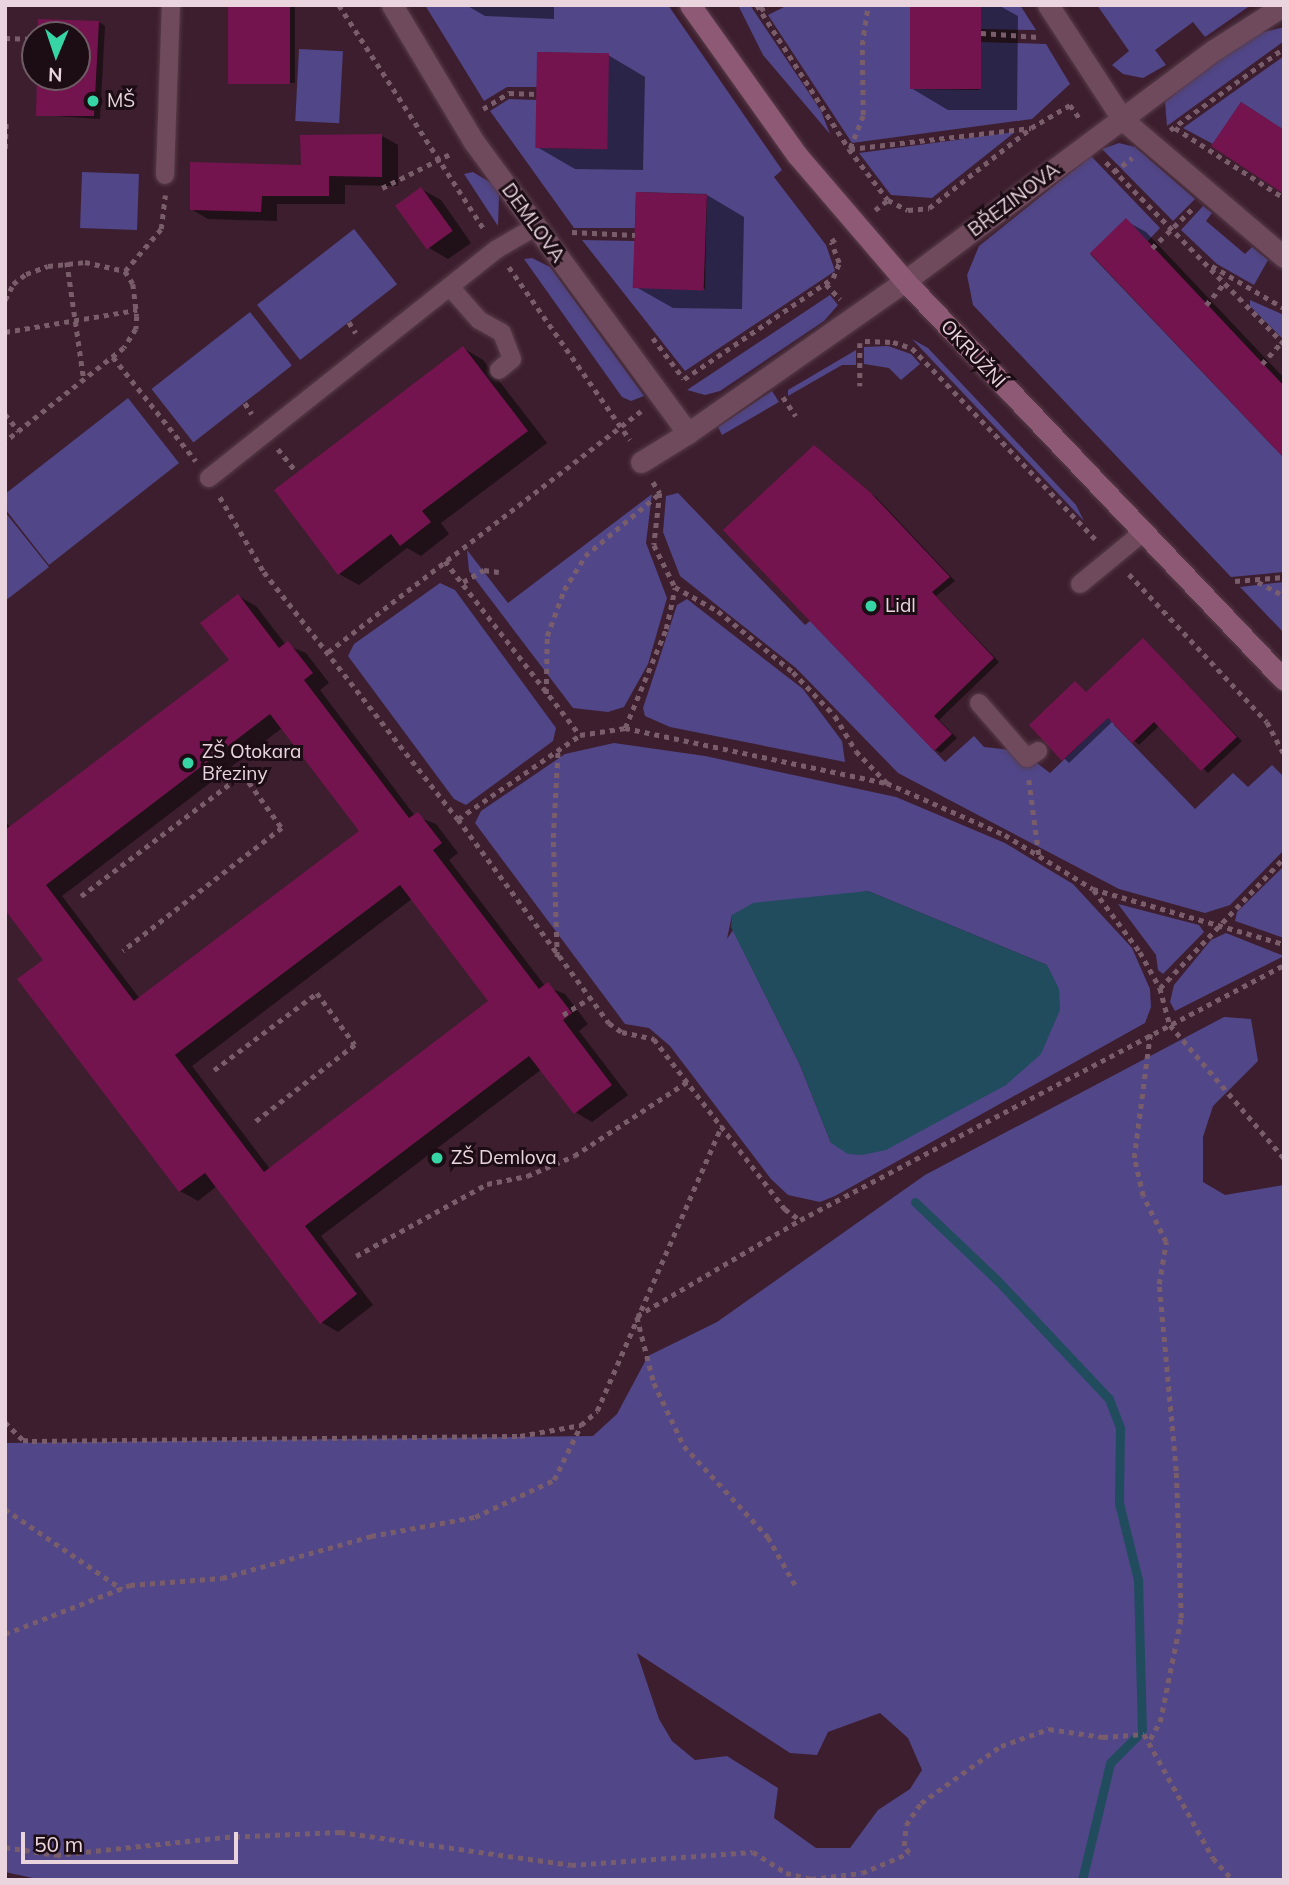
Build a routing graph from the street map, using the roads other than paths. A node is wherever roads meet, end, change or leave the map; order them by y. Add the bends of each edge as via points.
1 (171, 5) edge
2 (392, 5) edge
3 (690, 5) edge
4 (1048, 5) edge
5 (1284, 5) edge
6 (1123, 120) junction
7 (165, 175) road end
8 (535, 227) junction
9 (1284, 257) edge
10 (905, 281) junction
11 (450, 287) junction
12 (499, 370) dead end
13 (688, 433) junction
14 (641, 462) dead end
15 (209, 478) road end
16 (1142, 533) junction
17 (1080, 584) dead end
18 (1284, 680) edge
19 (979, 703) dead end
20 (1032, 755) road end

1 - 7 lane
2 - 8 street, DEMLOVA via 474,142
3 - 10 street, OKRUŽNÍ via 797,156
4 - 6 street
5 - 6 street, BŘEZINOVA via 1214,50
6 - 9 street
6 - 10 street, BŘEZINOVA
8 - 11 lane via 497,249
8 - 13 street, DEMLOVA
10 - 13 street
10 - 16 street, OKRUŽNÍ
11 - 12 lane via 479,320 502,333 512,359
11 - 15 lane
13 - 14 street
16 - 17 lane
16 - 18 street, OKRUŽNÍ
19 - 20 lane

